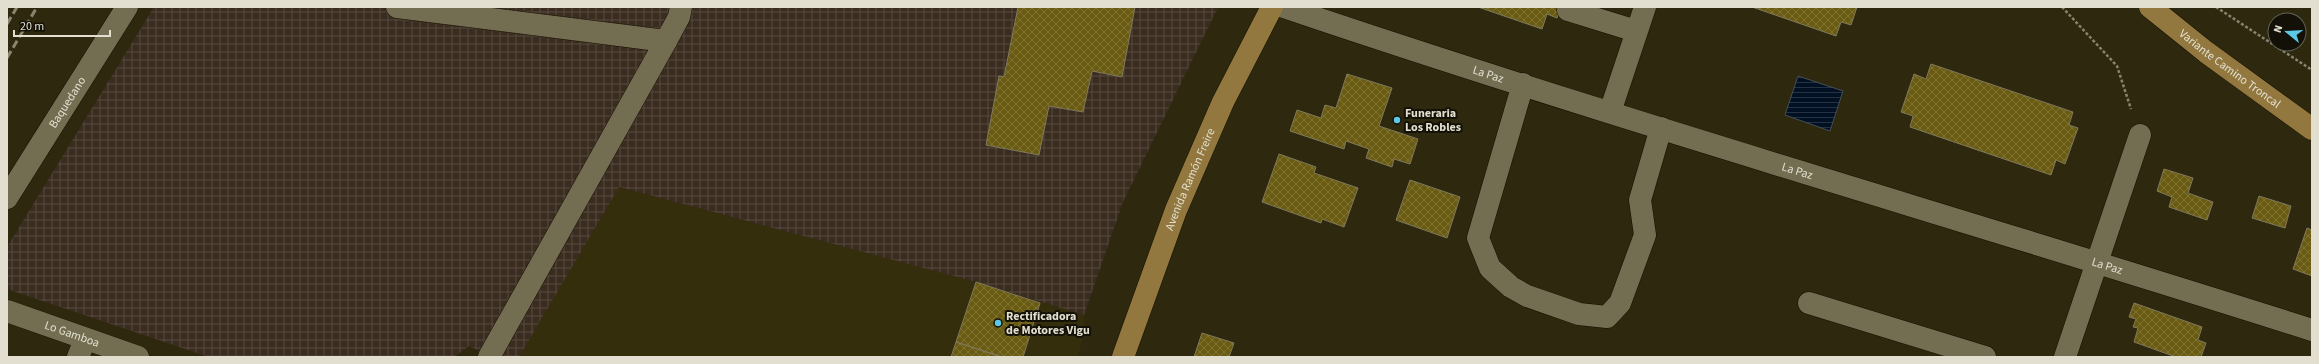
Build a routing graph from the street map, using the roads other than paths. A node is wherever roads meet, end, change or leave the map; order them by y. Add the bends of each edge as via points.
1 (127, 7) edge
2 (396, 7) edge
3 (681, 7) edge
4 (1272, 7) edge
5 (1284, 7) edge
6 (1645, 7) edge
7 (2150, 7) edge
8 (1568, 10) dead end
9 (1636, 31) junction
10 (666, 41) junction
11 (1523, 84) junction
12 (1610, 112) junction
13 (1661, 128) junction
14 (2312, 129) edge
15 (2140, 134) road end
16 (7, 198) edge
17 (2096, 261) junction
18 (1808, 303) dead end
19 (7, 311) edge
20 (2312, 330) edge
21 (82, 348) edge
22 (138, 357) edge
23 (489, 357) edge
24 (1123, 357) edge
25 (1985, 357) edge
26 (2065, 357) edge

1 - 16 street, Baquedano
2 - 10 street
3 - 10 street via 679,17
4 - 24 main road, Avenida Ramón Freire via 1223,102 1176,210
5 - 11 street, La Paz
6 - 9 street
7 - 14 main road, Variante Camino Troncal via 2206,52
8 - 9 street
9 - 12 street
10 - 23 street
11 - 12 street, La Paz
11 - 13 street via 1478,238 1490,268 1511,287 1527,296 1579,314 1607,317 1620,303 1645,235 1640,200
12 - 13 street, La Paz
13 - 17 street, La Paz
15 - 17 street
17 - 20 street, La Paz
17 - 26 street
18 - 25 street
19 - 21 street, Lo Gamboa
21 - 22 street, Lo Gamboa

